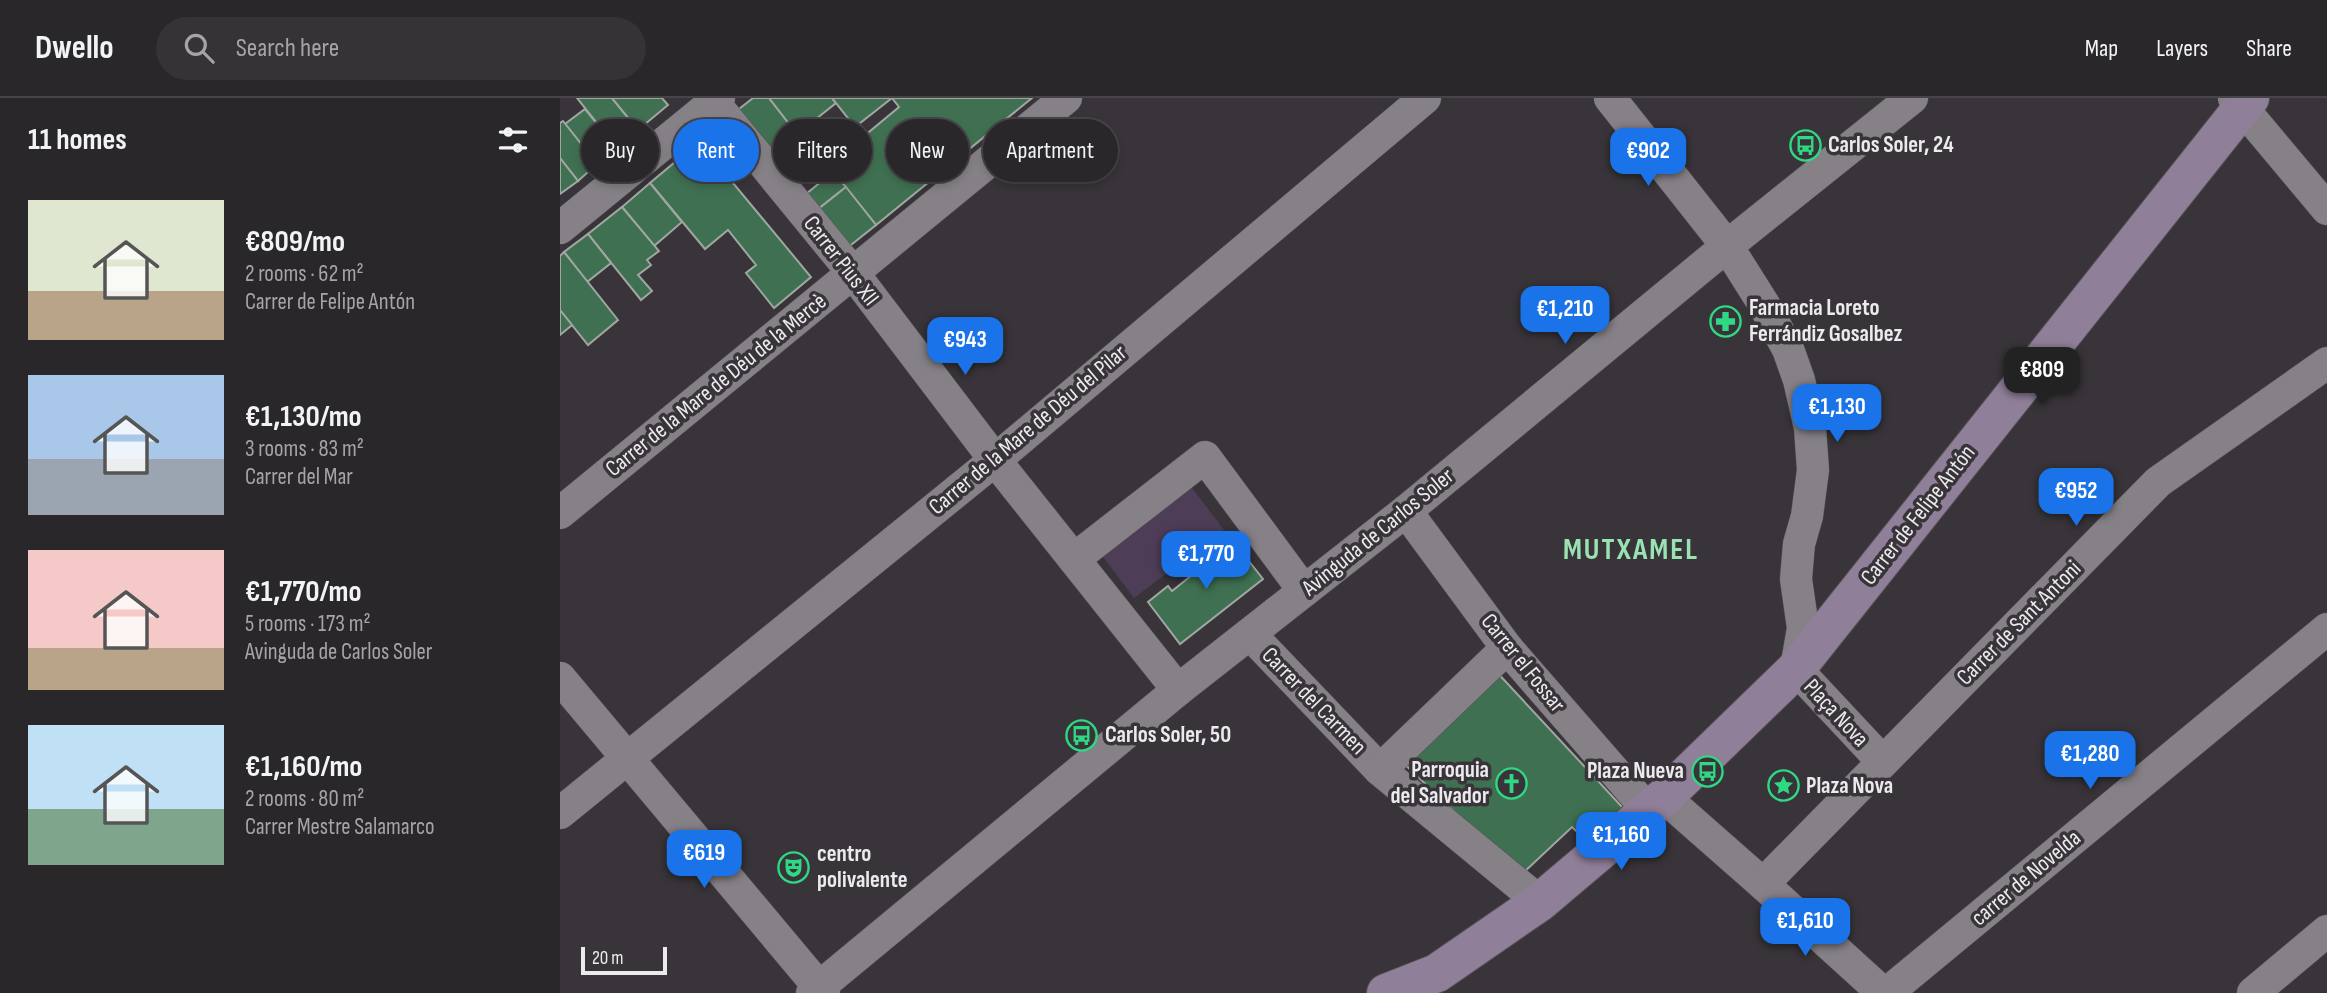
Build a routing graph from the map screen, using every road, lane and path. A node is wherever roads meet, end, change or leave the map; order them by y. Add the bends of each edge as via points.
1 (1066, 98) edge
2 (1425, 98) edge
3 (1610, 98) edge
4 (1912, 98) edge
5 (714, 100) edge
6 (2242, 101) edge
7 (2327, 209) edge
8 (560, 228) edge
9 (1727, 246) junction
10 (853, 273) junction
11 (2327, 363) edge
12 (995, 460) junction
13 (1406, 511) junction
14 (560, 513) edge
15 (1074, 559) junction
16 (1304, 591) junction
17 (2327, 629) edge
18 (1250, 634) junction
19 (1507, 648) junction
20 (1796, 669) junction
21 (560, 678) edge
22 (1178, 690) junction
23 (628, 759) junction
24 (1882, 761) junction
25 (1380, 770) junction
26 (1656, 804) junction
27 (560, 813) edge
28 (1763, 884) junction
29 (1540, 902) junction
30 (2327, 931) edge
31 (819, 991) edge
32 (1386, 993) edge
33 (1885, 993) edge
34 (2253, 993) edge

1 - 10 street, Carrer de la Mare de Déu de la Mercè
2 - 12 street, Carrer de la Mare de Déu del Pilar
3 - 9 street
4 - 9 street, Avinguda de Carlos Soler
5 - 8 street
5 - 10 street, Carrer Pius XII
6 - 7 street
6 - 20 street, Carrer de Felipe Antón
9 - 13 street, Avinguda de Carlos Soler
9 - 20 street via 1788,349 1810,428 1813,470 1796,579 1803,628
10 - 12 street, Carrer Pius XII
10 - 14 street, Carrer de la Mare de Déu de la Mercè
11 - 24 street, Carrer de Sant Antoni via 2158,482
12 - 15 street, Carrer Pius XII
12 - 23 street, Carrer de la Mare de Déu del Pilar
13 - 16 street, Avinguda de Carlos Soler
13 - 19 street, Carrer el Fossar
15 - 16 street via 1205,457
15 - 22 street, Carrer Pius XII
16 - 18 street, Avinguda de Carlos Soler
17 - 33 street, carrer de Novelda
18 - 22 street, Avinguda de Carlos Soler
18 - 25 street, Carrer del Carmen
19 - 25 street
19 - 26 street, Carrer el Fossar
20 - 24 street, Plaça Nova
20 - 26 street, Plaça Nova
21 - 23 street
22 - 31 street, Avinguda de Carlos Soler
23 - 27 street, Carrer de la Mare de Déu del Pilar
23 - 31 street
24 - 28 street, Plaça Nova
25 - 29 street, Carrer del Carmen
26 - 28 street
26 - 29 street, Plaça Nova
28 - 33 street
29 - 32 street, Plaça Nova via 1437,974
30 - 34 street

